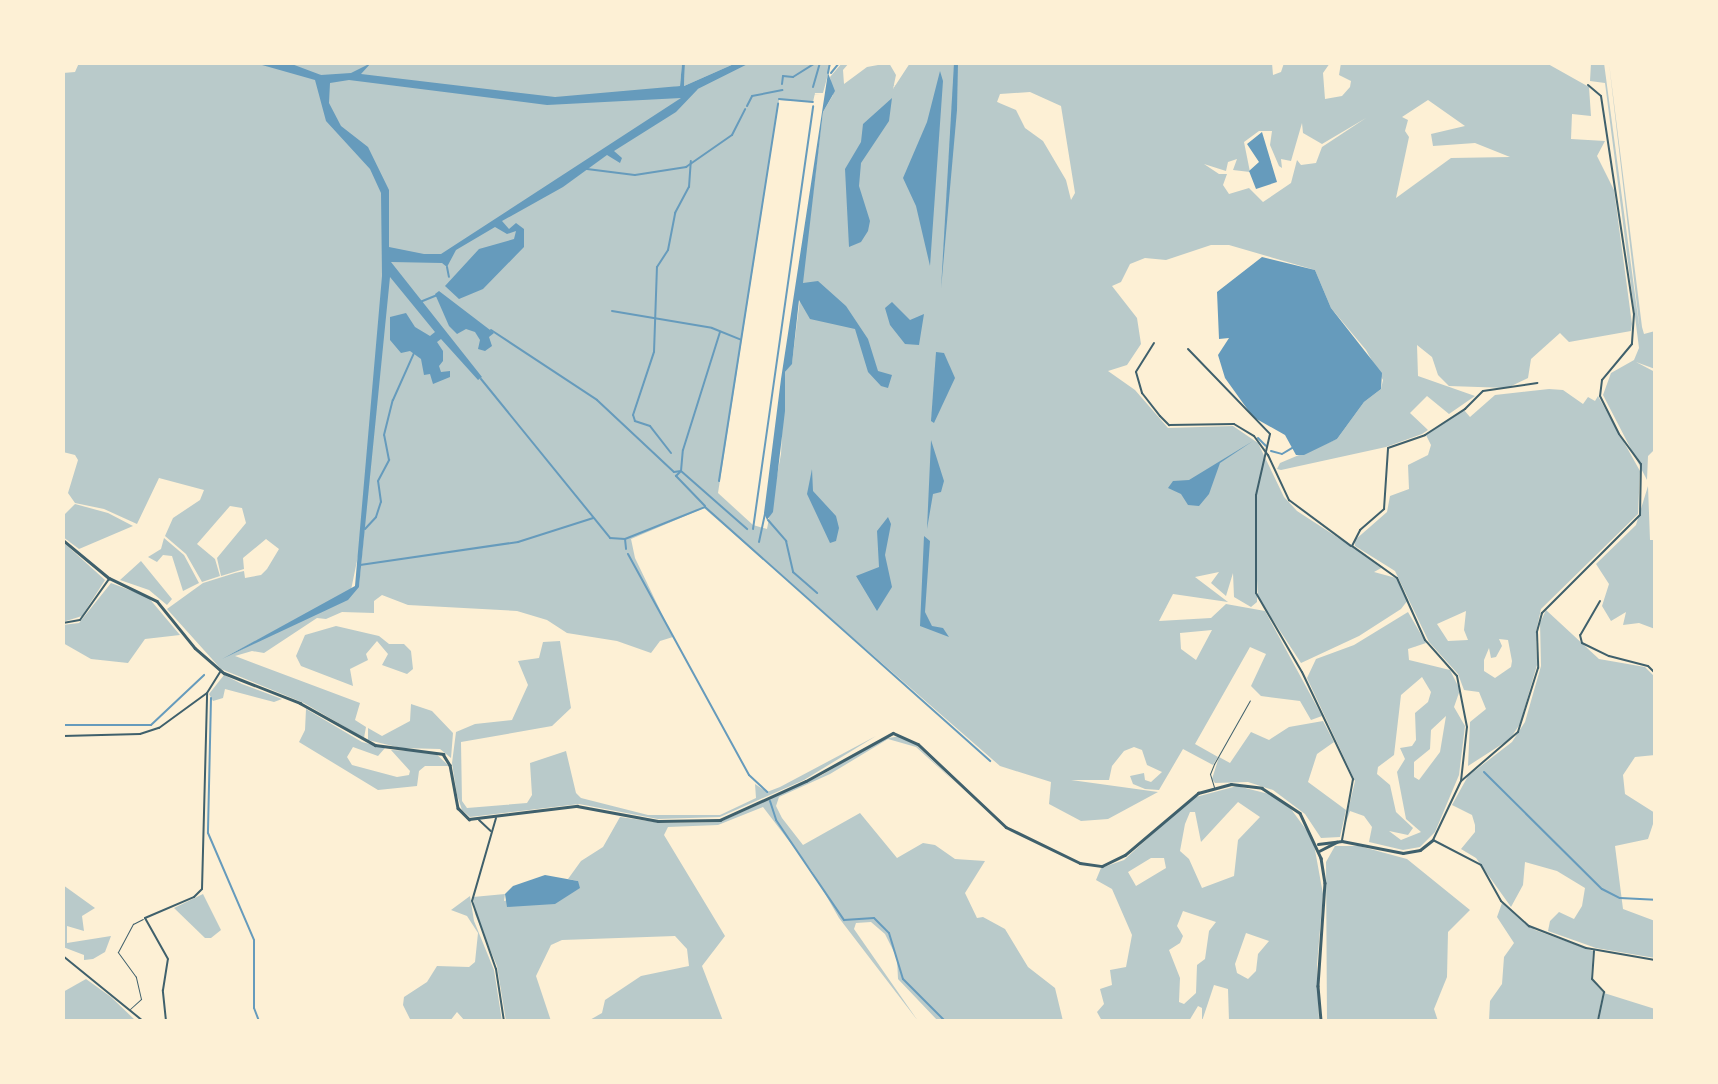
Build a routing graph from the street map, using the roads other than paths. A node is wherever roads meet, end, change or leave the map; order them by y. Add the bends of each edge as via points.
1 (1588, 85) dead end
2 (1154, 343) dead end
3 (1188, 349) dead end
4 (1537, 383) dead end
5 (1268, 455) junction
6 (63, 540) edge
7 (1352, 546) junction
8 (109, 578) junction
9 (1600, 601) dead end
10 (63, 624) edge
11 (220, 671) junction
12 (1655, 673) edge
13 (207, 692) junction
14 (1250, 700) dead end
15 (63, 737) edge
16 (1462, 766) junction
17 (1471, 771) junction
18 (1461, 781) junction
19 (1214, 787) junction
20 (496, 818) junction
21 (479, 820) junction
22 (492, 832) junction
23 (1433, 840) junction
24 (1342, 841) junction
25 (1337, 842) junction
26 (1318, 844) junction
27 (1319, 850) junction
28 (145, 918) junction
29 (1594, 950) junction
30 (63, 956) edge
31 (1655, 960) edge
32 (127, 1010) junction
33 (143, 1021) edge
34 (166, 1021) edge
35 (504, 1021) edge
36 (1321, 1021) edge
37 (1598, 1021) edge

1 - 17 street via 1601,96 1634,314 1632,344 1605,376 1600,396 1641,464 1642,508 1634,526 1542,613 1537,632 1538,668 1524,721 1512,741
2 - 5 street via 1136,372 1142,393 1169,425 1234,424 1254,436
3 - 5 street via 1270,434
4 - 7 street via 1483,391 1425,435 1388,448 1384,509 1360,530
5 - 7 street via 1298,510
5 - 24 street via 1256,495 1256,593 1302,671 1353,779
6 - 8 street
7 - 16 street via 1398,578 1425,640 1457,677 1467,727
8 - 10 street via 80,620
8 - 11 street via 157,601
9 - 12 street via 1580,635 1582,643 1648,666
11 - 13 street
11 - 21 street via 300,704 366,741 439,751 450,765 458,808 465,817
13 - 15 street via 151,732
13 - 28 street via 202,889 194,897
14 - 19 lane via 1214,764 1210,774
16 - 17 street
16 - 18 street
17 - 18 street
18 - 23 street
19 - 20 street via 1189,797 1125,856 1102,866 1080,863 1006,827 918,744 898,734 880,737 806,781 720,820 648,820 577,806
19 - 26 street via 1252,785 1277,794 1300,813
20 - 21 street
20 - 22 street
21 - 22 street
22 - 35 street via 472,901 496,969
23 - 24 street via 1420,850 1403,853
23 - 29 street via 1481,865 1501,901 1529,926
24 - 25 street
25 - 26 street
25 - 27 street
26 - 27 street
27 - 36 street via 1325,883 1318,986
28 - 32 lane via 133,924 118,948 119,958 136,977 141,999
28 - 34 street via 168,959
29 - 31 street via 1622,951
29 - 37 street via 1592,979 1604,992
30 - 32 street
32 - 33 street

